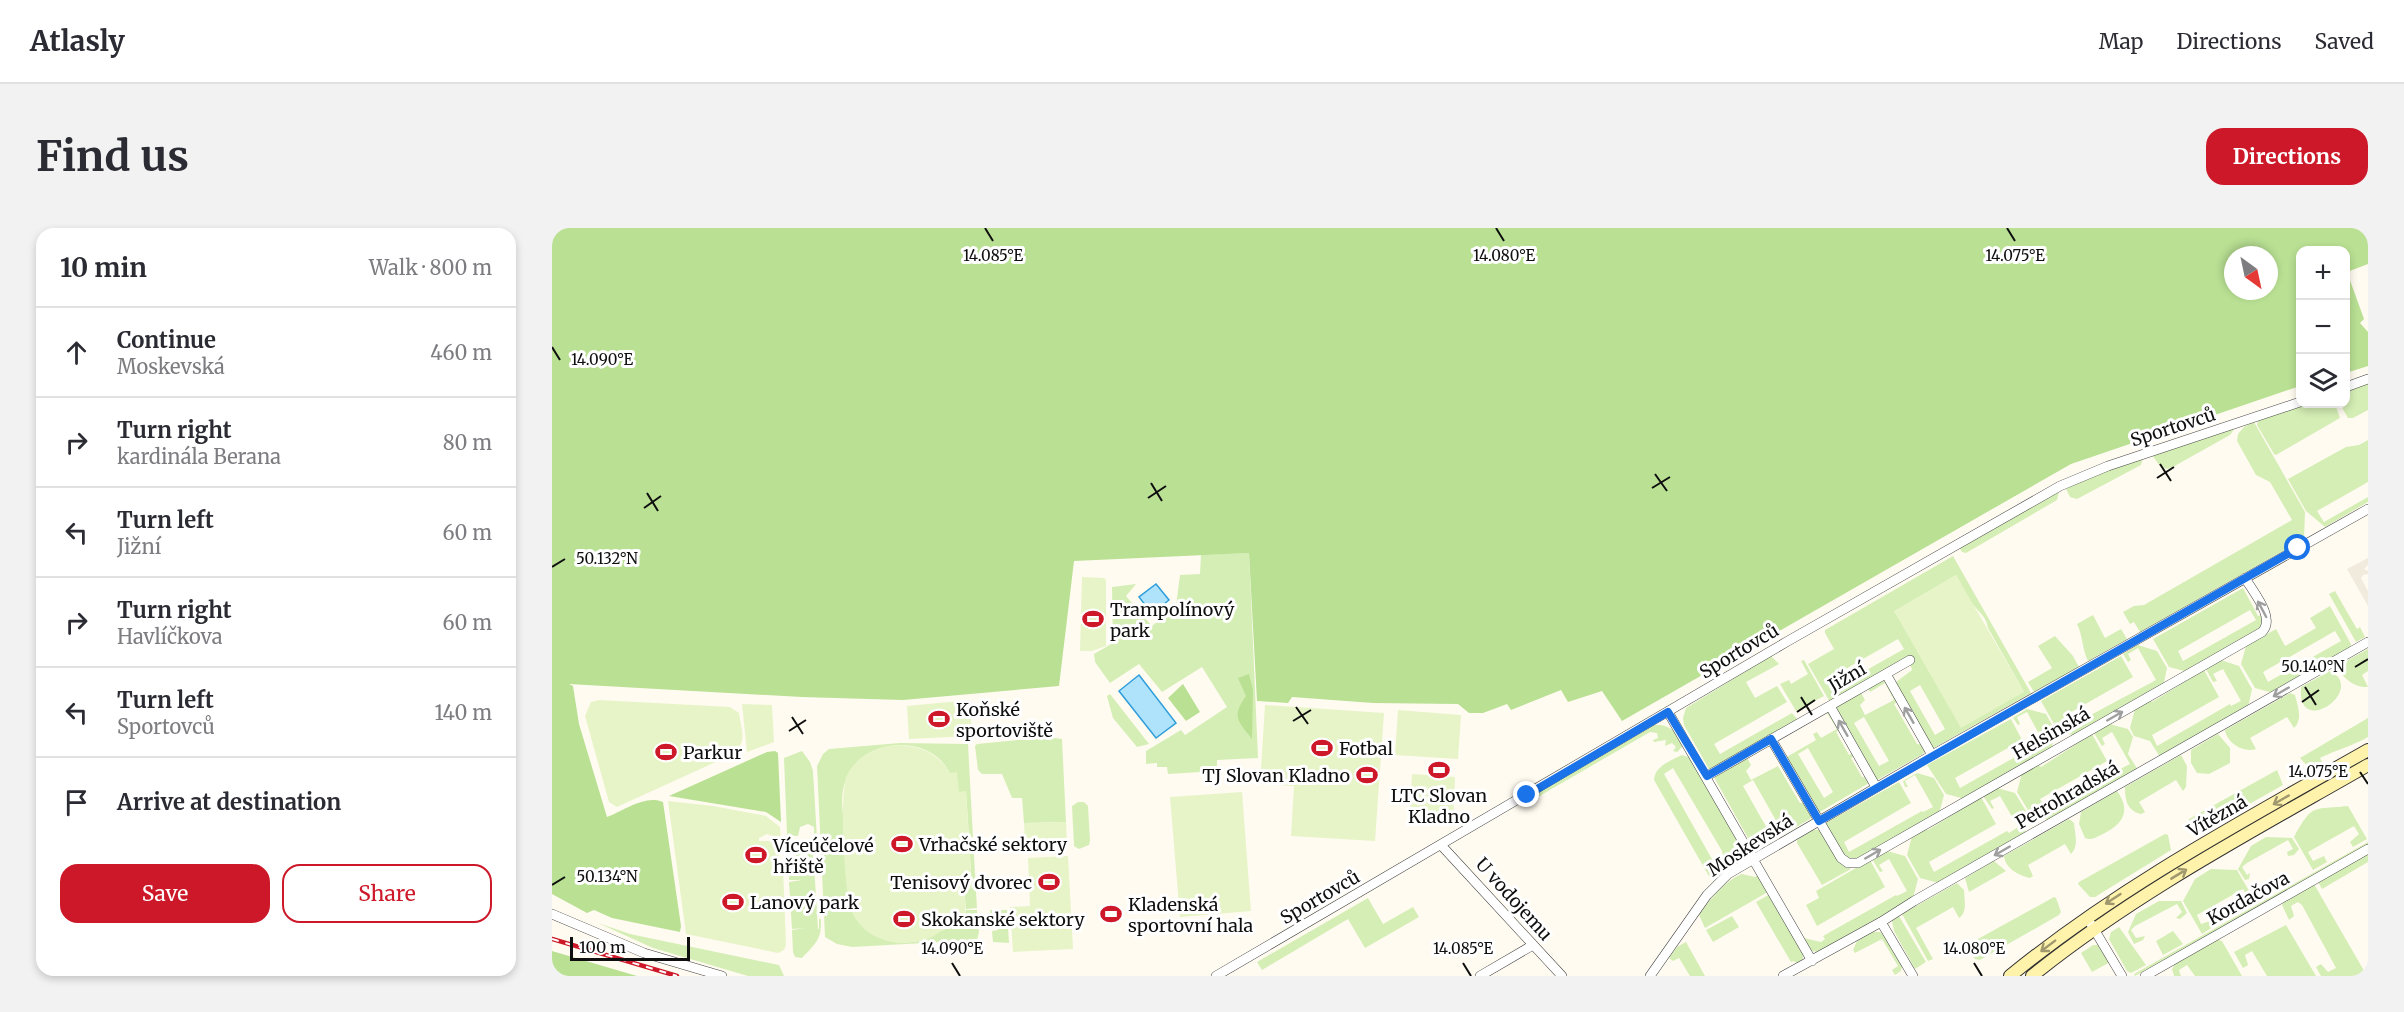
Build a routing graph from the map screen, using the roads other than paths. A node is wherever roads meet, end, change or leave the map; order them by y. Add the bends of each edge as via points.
1 (2368, 379) edge
2 (2350, 386) edge
3 (2296, 404) edge
4 (2368, 509) edge
5 (2245, 579) junction
6 (2368, 642) edge
7 (1910, 660) dead end
8 (1886, 674) junction
9 (1830, 706) junction
10 (1668, 712) junction
11 (1771, 739) junction
12 (2368, 750) edge
13 (1932, 755) junction
14 (2368, 765) edge
15 (1707, 776) junction
16 (1876, 787) junction
17 (1819, 821) junction
18 (1442, 845) junction
19 (2368, 849) edge
20 (1754, 859) junction
21 (552, 914) edge
22 (2087, 917) junction
23 (1881, 922) junction
24 (2095, 929) junction
25 (1533, 945) junction
26 (1812, 961) junction
27 (722, 976) edge
28 (1216, 976) edge
29 (1480, 976) edge
30 (1562, 976) edge
31 (1650, 976) edge
32 (1783, 976) edge
33 (1913, 976) edge
34 (2010, 976) edge
35 (2032, 976) edge
36 (2122, 976) edge
37 (2145, 976) edge

1 - 2 street
3 - 10 street, Sportovců via 2108,466 2060,486
4 - 5 street, Moskevská
5 - 13 street, Moskevská
17 -> 5 street, Helsinská via 1843,860 1858,862 2262,632 2267,617
6 -> 23 street, Petrohradská
7 - 8 street, Jižní
8 - 9 street, Jižní
13 -> 8 street
9 - 11 street, Jižní
16 -> 9 street
10 - 15 street
10 - 18 street, Sportovců
11 - 15 street, Jižní
11 - 17 street
12 -> 22 main road, Vítězná via 2212,839
13 - 16 street, Moskevská
24 -> 14 main road, Vítězná via 2170,879
15 - 20 street
16 - 17 street, Moskevská
17 - 20 street, Moskevská
18 - 25 street, U vodojemu
18 - 28 street, Sportovců
19 - 37 street, Kordačova
20 - 26 street
20 - 31 street, Moskevská via 1714,886
21 - 27 street via 644,952
22 - 24 street
22 -> 34 main road, Vítězná
23 - 26 street, Petrohradská
23 - 33 street
24 - 35 main road, Vítězná
24 - 36 street
25 - 29 street
25 - 30 street, U vodojemu
26 - 32 street, Petrohradská

